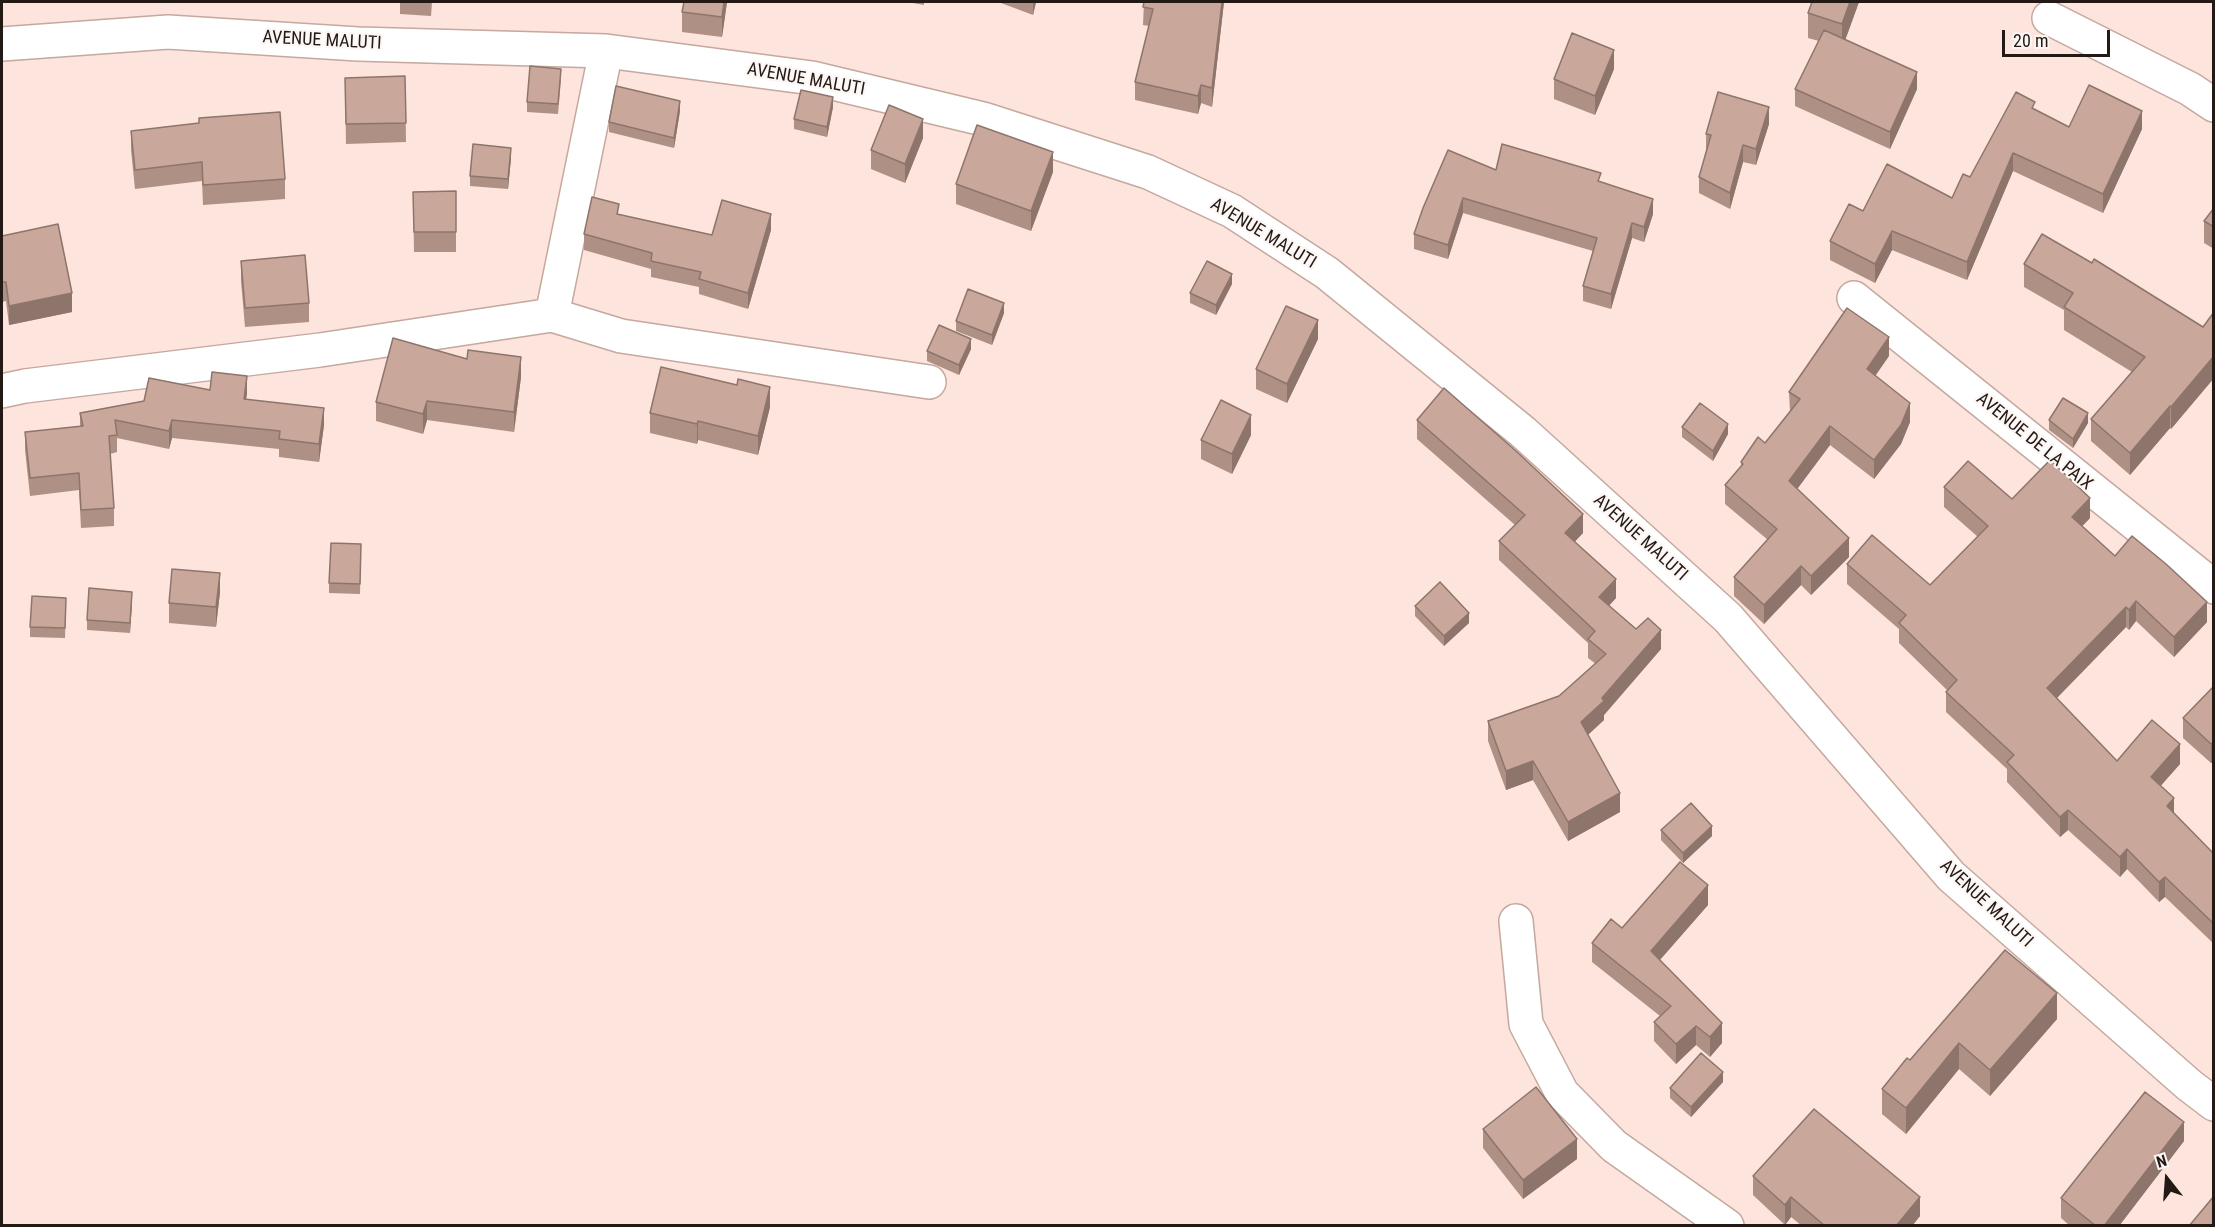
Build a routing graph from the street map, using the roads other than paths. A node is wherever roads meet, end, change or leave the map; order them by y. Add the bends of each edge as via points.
1 (2049, 18) dead end
2 (2, 44) edge
3 (606, 51) junction
4 (2214, 105) edge
5 (1854, 297) dead end
6 (552, 315) junction
7 (929, 382) dead end
8 (2, 391) edge
9 (2214, 587) edge
10 (1516, 921) dead end
11 (2214, 1104) edge
12 (1727, 1226) edge

1 - 4 street
2 - 3 street, AVENUE MALUTI via 168,32 358,44
3 - 6 street
3 - 11 street, AVENUE MALUTI via 812,78 983,119 1148,172 1232,211 1327,273 1523,432 1728,618 1951,876
5 - 9 street, AVENUE DE LA PAIX
6 - 7 street via 621,336
6 - 8 street
10 - 12 street via 1526,1024 1562,1093 1614,1146

